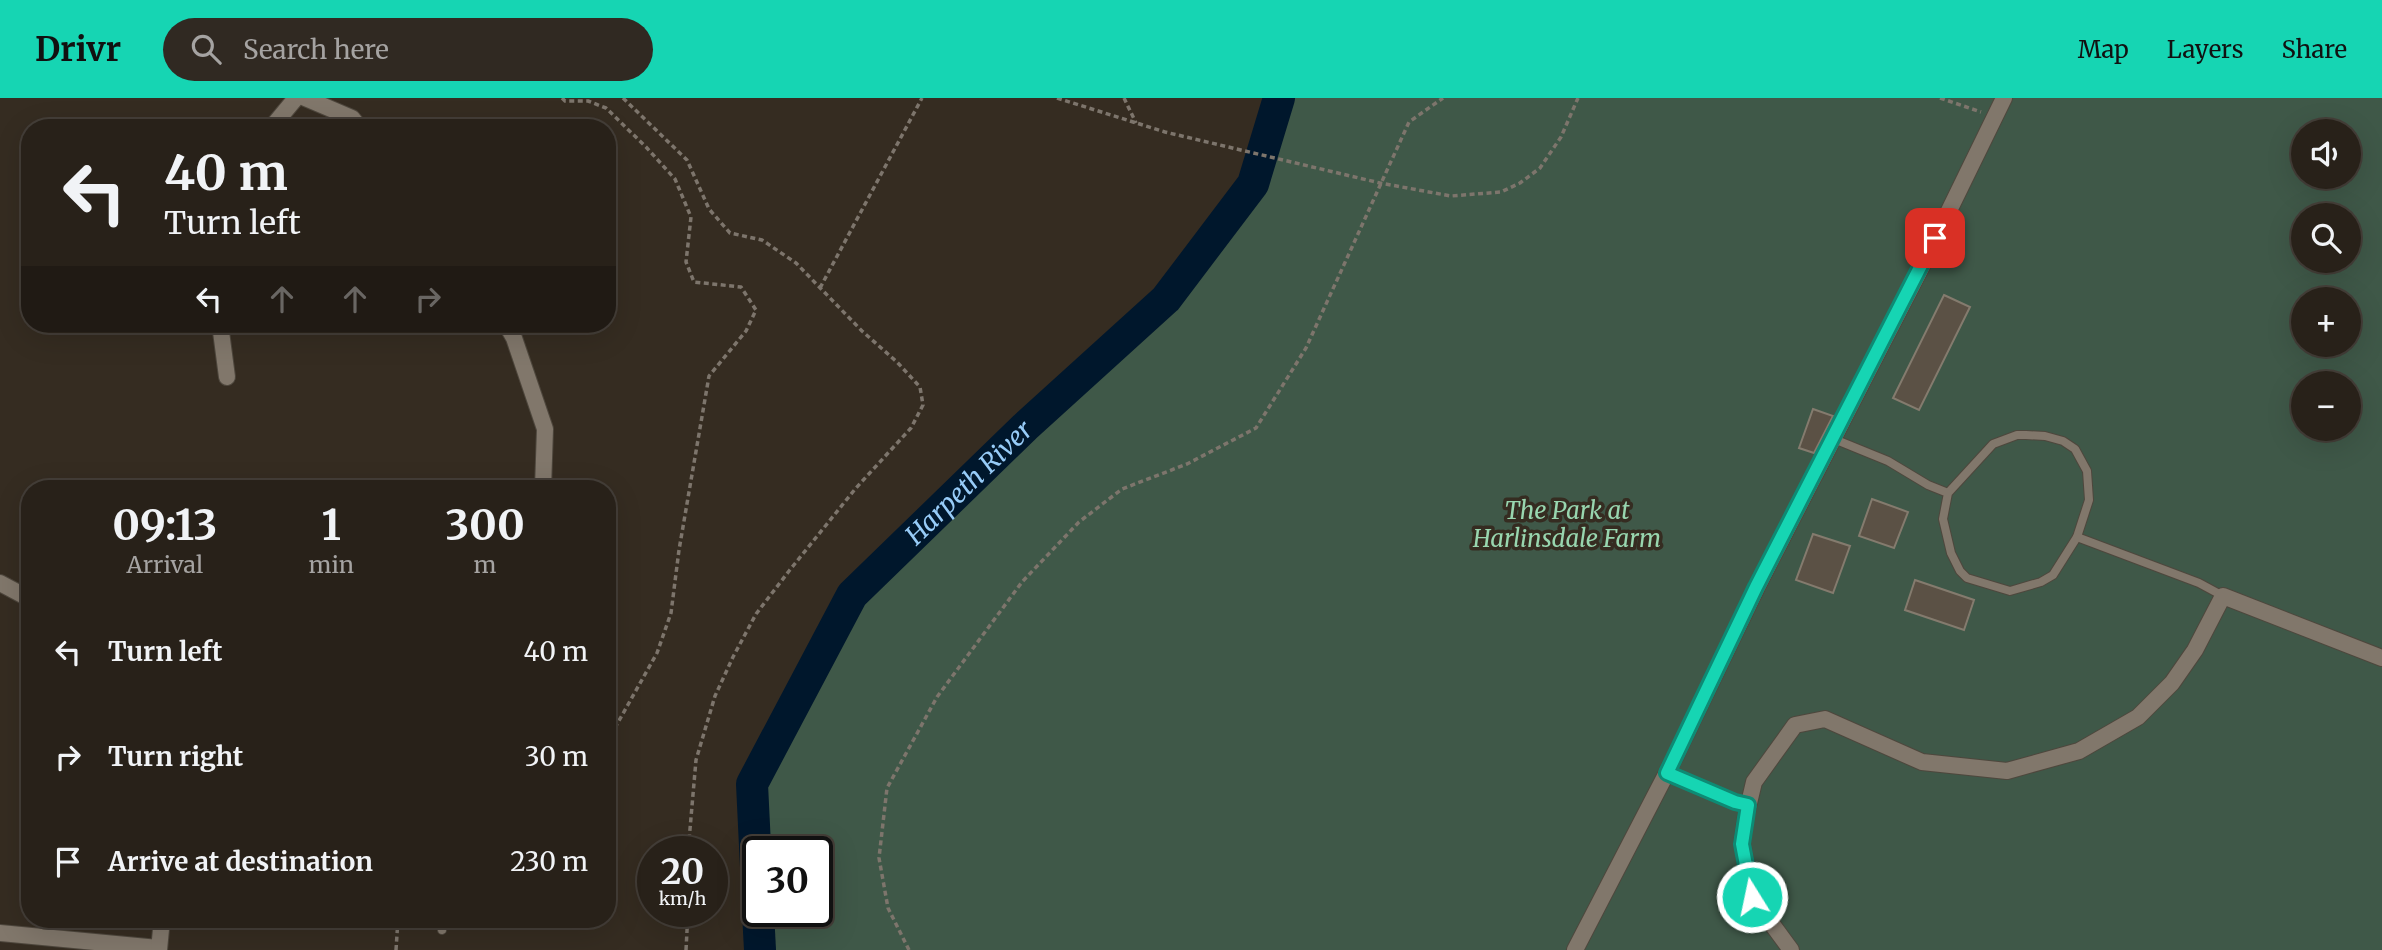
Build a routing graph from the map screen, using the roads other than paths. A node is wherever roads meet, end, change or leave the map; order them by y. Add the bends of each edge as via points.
1 (296, 98) edge
2 (305, 98) edge
3 (2004, 98) edge
4 (278, 119) edge
5 (353, 119) edge
6 (221, 333) edge
7 (511, 333) edge
8 (227, 377) dead end
9 (1833, 439) junction
10 (543, 480) edge
11 (1948, 493) junction
12 (2077, 537) junction
13 (0, 583) edge
14 (21, 594) edge
15 (2223, 596) junction
16 (2382, 658) edge
17 (1667, 773) junction
18 (1748, 805) junction
19 (161, 928) edge
20 (0, 933) edge
21 (158, 949) edge
22 (1574, 950) edge
23 (1791, 950) edge

1 - 4 street
2 - 5 street
3 - 9 street
6 - 8 street
7 - 10 street via 545,429
9 - 11 lane
9 - 17 street
11 - 12 lane via 1943,519 1951,553 1967,578 2010,591 2041,582 2053,575
11 - 12 lane via 1993,444 2017,435 2063,441 2075,449 2087,471 2089,500
12 - 15 lane
13 - 14 street
15 - 16 street
15 - 18 street via 2172,683 2138,717 2079,751 2007,771 1922,762 1825,719 1795,725 1754,782
17 - 18 lane
17 - 22 street
18 - 23 street via 1742,844 1752,897
19 - 21 street
20 - 21 street

